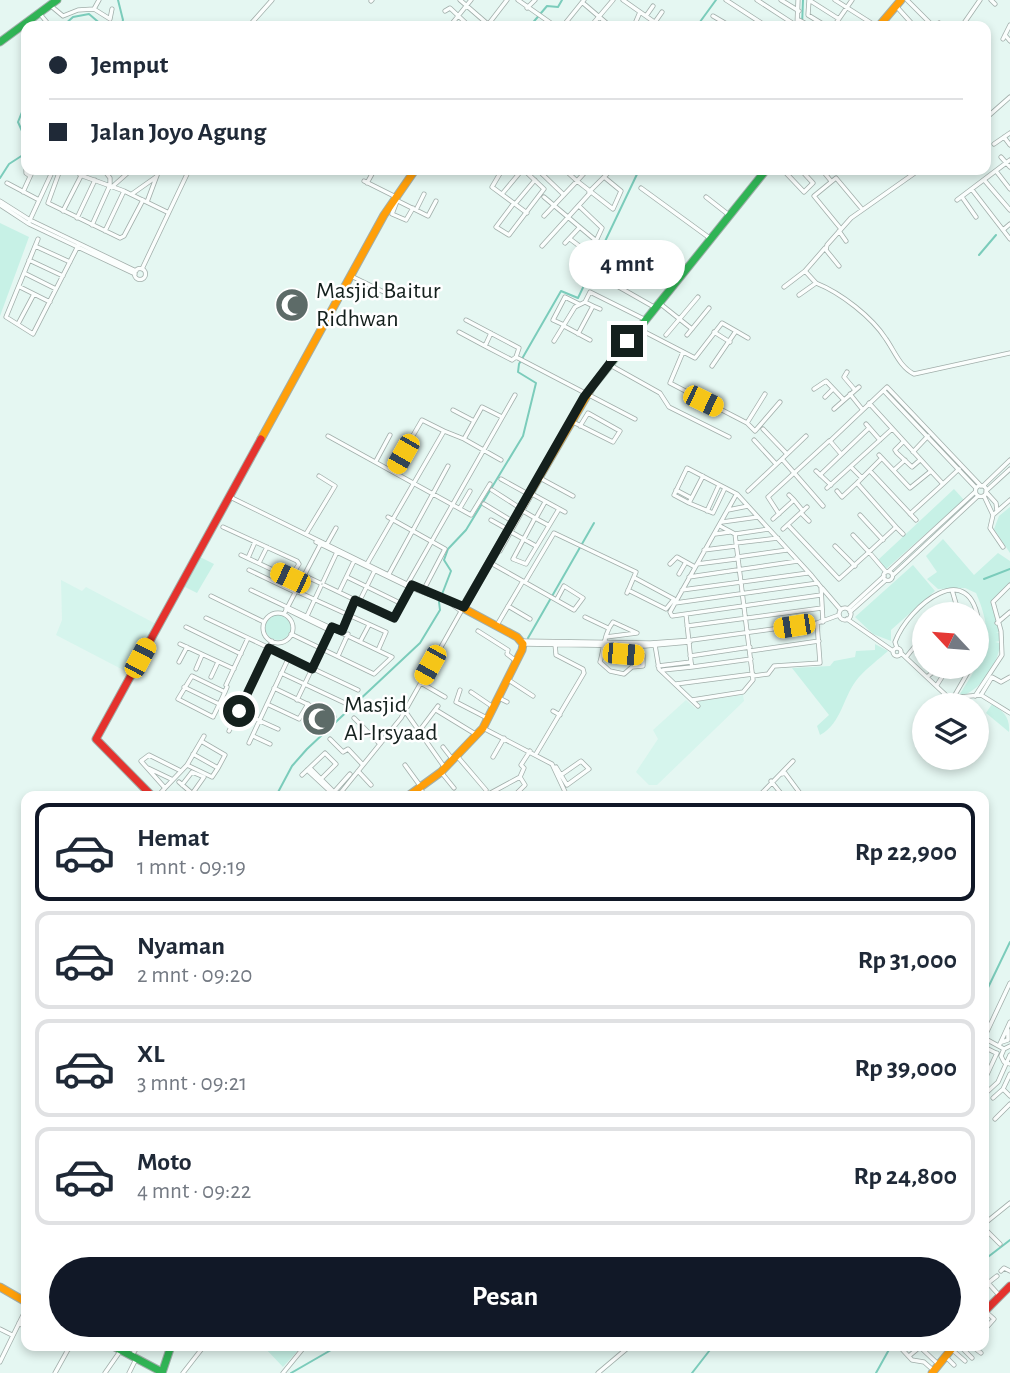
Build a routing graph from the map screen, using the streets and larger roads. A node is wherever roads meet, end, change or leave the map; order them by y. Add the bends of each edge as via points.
1 (99, 0) edge
2 (272, 0) edge
3 (460, 0) edge
4 (471, 0) edge
5 (507, 0) edge
6 (518, 0) edge
7 (534, 0) edge
8 (622, 0) edge
9 (726, 0) edge
10 (757, 0) edge
11 (781, 0) edge
12 (798, 0) edge
13 (809, 0) edge
14 (835, 0) edge
15 (852, 0) edge
16 (907, 0) edge
17 (980, 0) edge
18 (611, 1) edge
19 (584, 2) edge
20 (54, 3) edge
21 (898, 3) edge
22 (467, 6) junction
23 (653, 6) dead end
24 (527, 8) junction
25 (847, 8) junction
26 (94, 9) junction
27 (112, 9) dead end
28 (446, 11) dead end
29 (640, 12) junction
30 (662, 12) dead end
31 (799, 12) junction
32 (40, 15) junction
33 (458, 15) junction
34 (646, 16) junction
35 (713, 16) dead end
36 (598, 18) junction
37 (839, 19) joint
38 (800, 20) edge
39 (31, 21) edge
40 (45, 21) edge
41 (253, 21) edge
42 (454, 21) edge
43 (464, 21) edge
44 (484, 21) edge
45 (492, 21) edge
46 (547, 21) edge
47 (567, 21) edge
48 (595, 21) edge
49 (602, 21) edge
50 (636, 21) edge
51 (654, 21) edge
52 (656, 21) edge
53 (722, 21) edge
54 (758, 21) edge
55 (789, 21) edge
56 (818, 21) edge
57 (870, 21) edge
58 (883, 21) edge
59 (911, 21) edge
60 (929, 21) edge
61 (965, 21) edge
62 (1010, 25) edge
63 (21, 28) edge
64 (1010, 41) edge
65 (0, 42) edge
66 (1009, 101) edge
67 (991, 112) edge
68 (1010, 133) edge
69 (1004, 137) junction
70 (994, 144) dead end
71 (1010, 145) edge
72 (1001, 156) dead end
73 (1009, 163) edge
74 (996, 172) junction
75 (51, 175) edge
76 (58, 175) edge
77 (80, 175) joint
78 (108, 175) edge
79 (123, 175) edge
80 (186, 175) edge
81 (371, 175) edge
82 (412, 175) edge
83 (499, 175) edge
84 (519, 175) edge
85 (530, 175) edge
86 (543, 175) edge
87 (572, 175) edge
88 (582, 175) edge
89 (762, 175) edge
90 (788, 175) edge
91 (806, 175) edge
92 (826, 175) edge
93 (912, 175) edge
94 (30, 176) edge
95 (157, 176) joint
96 (604, 177) joint
97 (95, 180) junction
98 (536, 180) junction
99 (577, 181) junction
100 (831, 181) junction
101 (985, 181) junction
102 (7, 183) dead end
103 (112, 186) junction
104 (640, 188) dead end
105 (1010, 188) edge
106 (124, 191) junction
107 (973, 191) junction
108 (23, 192) junction
109 (590, 192) junction
110 (132, 194) junction
111 (424, 194) dead end
112 (502, 194) junction
113 (564, 195) junction
114 (544, 197) dead end
115 (706, 197) dead end
116 (396, 199) junction
117 (39, 200) junction
118 (145, 201) junction
119 (436, 201) dead end
120 (0, 203) edge
121 (515, 203) junction
122 (554, 206) junction
123 (579, 206) junction
124 (414, 209) junction
125 (862, 209) junction
126 (1010, 210) edge
127 (63, 211) junction
128 (167, 211) junction
129 (528, 213) junction
130 (544, 216) dead end
131 (730, 216) junction
132 (976, 217) dead end
133 (77, 218) junction
134 (567, 218) junction
135 (29, 222) junction
136 (92, 225) junction
137 (1008, 227) edge
138 (579, 228) junction
139 (840, 230) junction
140 (105, 231) junction
141 (38, 239) dead end
142 (569, 239) junction
143 (594, 239) junction
144 (711, 239) junction
145 (1010, 239) edge
146 (846, 241) dead end
147 (565, 243) dead end
148 (35, 246) junction
149 (78, 246) junction
150 (542, 246) dead end
151 (826, 246) junction
152 (632, 247) dead end
153 (628, 254) junction
154 (29, 260) junction
155 (625, 260) dead end
156 (70, 262) junction
157 (839, 266) dead end
158 (142, 269) junction
159 (805, 271) junction
160 (135, 272) junction
161 (24, 273) junction
162 (596, 274) dead end
163 (63, 276) junction
164 (351, 276) junction
165 (677, 280) junction
166 (816, 283) junction
167 (784, 287) dead end
168 (20, 288) junction
169 (56, 289) junction
170 (34, 294) junction
171 (390, 295) dead end
172 (799, 295) dead end
173 (698, 297) dead end
174 (50, 302) junction
175 (585, 302) junction
176 (579, 304) junction
177 (656, 305) junction
178 (593, 306) junction
179 (709, 308) dead end
180 (600, 309) dead end
181 (644, 319) junction
182 (680, 319) junction
183 (466, 320) dead end
184 (18, 324) junction
185 (564, 326) junction
186 (638, 328) junction
187 (692, 329) junction
188 (736, 331) junction
189 (459, 332) dead end
190 (713, 332) junction
191 (491, 333) junction
192 (578, 334) junction
193 (666, 335) dead end
194 (687, 335) dead end
195 (748, 338) dead end
196 (590, 340) dead end
197 (554, 341) dead end
198 (730, 342) junction
199 (485, 346) junction
200 (683, 352) junction
201 (1010, 353) edge
202 (520, 359) junction
203 (610, 365) junction
204 (712, 366) dead end
205 (847, 372) dead end
206 (834, 388) junction
207 (814, 389) dead end
208 (883, 390) junction
209 (586, 394) junction
210 (765, 394) dead end
211 (850, 394) junction
212 (515, 395) dead end
213 (825, 397) dead end
214 (844, 400) junction
215 (780, 402) dead end
216 (869, 403) junction
217 (834, 409) dead end
218 (862, 409) junction
219 (453, 410) dead end
220 (502, 417) junction
221 (635, 419) dead end
222 (474, 421) junction
223 (571, 421) junction
224 (747, 423) junction
225 (580, 426) junction
226 (763, 429) dead end
227 (892, 429) junction
228 (444, 430) junction
229 (932, 433) junction
230 (390, 435) dead end
231 (328, 436) dead end
232 (806, 436) dead end
233 (729, 437) dead end
234 (927, 437) junction
235 (464, 439) junction
236 (754, 440) dead end
237 (830, 440) junction
238 (880, 440) junction
239 (337, 441) junction
240 (904, 442) junction
241 (332, 446) dead end
242 (484, 450) junction
243 (913, 452) junction
244 (787, 454) junction
245 (841, 454) junction
246 (782, 459) junction
247 (501, 460) dead end
248 (905, 460) junction
249 (920, 460) junction
250 (1010, 460) edge
251 (376, 461) junction
252 (776, 464) junction
253 (448, 466) dead end
254 (851, 467) junction
255 (960, 469) junction
256 (1010, 469) edge
257 (393, 470) junction
258 (816, 471) dead end
259 (870, 471) junction
260 (893, 471) junction
261 (931, 471) junction
262 (795, 473) junction
263 (820, 475) junction
264 (319, 476) dead end
265 (703, 476) junction
266 (538, 477) junction
267 (862, 478) junction
268 (501, 479) dead end
269 (414, 482) junction
270 (857, 483) junction
271 (490, 484) dead end
272 (943, 484) junction
273 (719, 485) junction
274 (725, 488) junction
275 (492, 490) dead end
276 (470, 491) dead end
277 (676, 491) junction
278 (748, 491) dead end
279 (837, 491) dead end
280 (981, 491) junction
281 (433, 493) junction
282 (530, 494) junction
283 (737, 495) junction
284 (789, 495) dead end
285 (228, 496) junction
286 (573, 496) dead end
287 (691, 498) junction
288 (794, 500) junction
289 (1010, 500) edge
290 (545, 502) junction
291 (689, 503) junction
292 (453, 504) junction
293 (484, 504) dead end
294 (748, 506) junction
295 (823, 506) dead end
296 (460, 508) junction
297 (522, 509) junction
298 (558, 509) junction
299 (728, 510) junction
300 (804, 510) junction
301 (565, 512) dead end
302 (707, 512) junction
303 (994, 513) junction
304 (779, 514) junction
305 (910, 514) junction
306 (860, 515) dead end
307 (388, 517) dead end
308 (758, 517) junction
309 (536, 518) junction
310 (773, 519) dead end
311 (393, 520) junction
312 (491, 520) dead end
313 (916, 520) dead end
314 (512, 521) junction
315 (809, 521) dead end
316 (721, 524) junction
317 (548, 525) junction
318 (788, 525) junction
319 (223, 527) dead end
320 (896, 527) junction
321 (336, 528) dead end
322 (769, 529) junction
323 (783, 529) dead end
324 (412, 530) junction
325 (509, 531) junction
326 (733, 533) junction
327 (306, 534) junction
328 (715, 534) junction
329 (903, 534) dead end
330 (853, 535) dead end
331 (778, 538) junction
332 (524, 540) junction
333 (883, 540) junction
334 (431, 541) junction
335 (255, 542) junction
336 (318, 542) junction
337 (327, 544) junction
338 (736, 545) junction
339 (835, 546) dead end
340 (267, 547) junction
341 (536, 547) junction
342 (1003, 547) dead end
343 (788, 549) junction
344 (704, 550) junction
345 (500, 551) dead end
346 (337, 552) junction
347 (869, 552) junction
348 (241, 555) dead end
349 (248, 558) junction
350 (737, 558) junction
351 (354, 561) junction
352 (798, 561) junction
353 (489, 562) junction
354 (686, 562) junction
355 (259, 563) junction
356 (367, 564) junction
357 (670, 564) dead end
358 (696, 565) junction
359 (855, 566) junction
360 (249, 570) dead end
361 (296, 570) junction
362 (375, 570) junction
363 (738, 570) junction
364 (809, 573) junction
365 (389, 574) junction
366 (679, 574) dead end
367 (303, 575) junction
368 (887, 575) junction
369 (346, 577) junction
370 (689, 577) junction
371 (635, 578) junction
372 (524, 581) junction
373 (740, 582) junction
374 (322, 584) junction
375 (819, 585) junction
376 (1010, 585) edge
377 (411, 586) junction
378 (367, 587) junction
379 (251, 590) dead end
380 (682, 590) junction
381 (952, 590) junction
382 (295, 591) junction
383 (423, 591) junction
384 (339, 592) junction
385 (743, 594) junction
386 (821, 595) junction
387 (211, 596) dead end
388 (555, 597) junction
389 (315, 600) junction
390 (357, 601) junction
391 (955, 602) edge
392 (975, 602) edge
393 (675, 603) junction
394 (402, 604) junction
395 (508, 606) junction
396 (744, 606) junction
397 (822, 608) junction
398 (463, 609) junction
399 (841, 609) junction
400 (286, 610) junction
401 (849, 611) junction
402 (1010, 612) edge
403 (686, 614) junction
404 (349, 615) junction
405 (839, 615) junction
406 (586, 617) dead end
407 (205, 618) dead end
408 (309, 618) junction
409 (530, 618) dead end
410 (745, 618) junction
411 (847, 619) junction
412 (264, 622) junction
413 (823, 622) junction
414 (494, 623) junction
415 (817, 623) junction
416 (997, 623) junction
417 (369, 625) junction
418 (687, 626) junction
419 (186, 627) dead end
420 (608, 628) junction
421 (332, 629) junction
422 (342, 631) junction
423 (478, 631) dead end
424 (484, 633) junction
425 (748, 633) junction
426 (291, 634) junction
427 (348, 634) junction
428 (248, 638) junction
429 (361, 640) junction
430 (272, 641) junction
431 (690, 641) junction
432 (819, 641) junction
433 (605, 642) junction
434 (522, 643) junction
435 (555, 643) junction
436 (180, 644) dead end
437 (655, 644) junction
438 (187, 647) junction
439 (269, 648) junction
440 (379, 648) junction
441 (322, 649) junction
442 (750, 649) junction
443 (912, 650) edge
444 (893, 651) junction
445 (604, 652) junction
446 (241, 654) junction
447 (203, 655) junction
448 (517, 655) junction
449 (338, 656) junction
450 (690, 656) junction
451 (907, 656) junction
452 (289, 657) junction
453 (751, 659) junction
454 (912, 661) edge
455 (179, 662) dead end
456 (218, 662) junction
457 (692, 665) junction
458 (659, 668) junction
459 (196, 669) dead end
460 (234, 669) junction
461 (312, 669) junction
462 (281, 673) junction
463 (753, 675) junction
464 (991, 675) junction
465 (211, 677) dead end
466 (1010, 677) edge
467 (508, 679) junction
468 (930, 679) edge
469 (940, 679) edge
470 (421, 683) junction
471 (676, 684) junction
472 (305, 685) junction
473 (937, 685) junction
474 (184, 687) junction
475 (274, 688) junction
476 (358, 690) dead end
477 (460, 691) dead end
478 (225, 692) junction
479 (471, 692) dead end
480 (945, 693) edge
481 (977, 693) edge
482 (982, 693) edge
483 (533, 696) dead end
484 (445, 697) dead end
485 (499, 698) junction
486 (989, 699) edge
487 (298, 700) junction
488 (692, 700) junction
489 (507, 702) dead end
490 (220, 704) junction
491 (267, 704) junction
492 (308, 704) junction
493 (347, 704) dead end
494 (698, 706) dead end
495 (495, 708) junction
496 (1009, 709) edge
497 (553, 710) dead end
498 (239, 711) junction
499 (405, 711) junction
500 (560, 715) junction
501 (213, 717) junction
502 (334, 717) dead end
503 (354, 718) dead end
504 (489, 719) junction
505 (259, 720) junction
506 (210, 723) dead end
507 (483, 728) junction
508 (278, 729) dead end
509 (419, 730) junction
510 (229, 732) dead end
511 (252, 735) junction
512 (477, 735) junction
513 (504, 738) junction
514 (330, 739) dead end
515 (249, 743) dead end
516 (270, 744) dead end
517 (380, 744) junction
518 (443, 747) dead end
519 (530, 751) junction
520 (193, 754) junction
521 (536, 754) junction
522 (493, 757) dead end
523 (455, 758) junction
524 (515, 761) dead end
525 (793, 761) dead end
526 (552, 764) junction
527 (187, 765) junction
528 (363, 765) junction
529 (405, 765) dead end
530 (521, 765) junction
531 (144, 766) junction
532 (218, 768) junction
533 (308, 769) junction
534 (179, 770) junction
535 (443, 770) junction
536 (358, 771) junction
537 (350, 774) dead end
538 (302, 775) dead end
539 (561, 775) junction
540 (520, 777) junction
541 (172, 779) junction
542 (321, 780) junction
543 (772, 782) junction
544 (371, 785) dead end
545 (164, 788) junction
546 (420, 788) junction
547 (454, 788) dead end
548 (499, 789) joint
549 (486, 790) dead end
550 (147, 791) edge
551 (162, 791) edge
552 (189, 791) edge
553 (196, 791) edge
554 (332, 791) edge
555 (339, 791) edge
556 (340, 791) edge
557 (416, 791) edge
558 (422, 791) edge
559 (495, 791) edge
560 (519, 791) edge
561 (565, 791) edge
562 (764, 791) edge
563 (779, 791) edge
564 (798, 791) edge
565 (1010, 983) edge
566 (1010, 1022) edge
567 (989, 1027) edge
568 (989, 1040) edge
569 (1000, 1044) junction
570 (1010, 1046) edge
571 (1004, 1049) junction
572 (989, 1050) edge
573 (999, 1055) junction
574 (1010, 1055) edge
575 (1008, 1064) edge
576 (989, 1072) edge
577 (1010, 1074) edge
578 (1003, 1089) junction
579 (989, 1090) edge
580 (1010, 1096) edge
581 (993, 1098) dead end
582 (1010, 1104) edge
583 (995, 1119) dead end
584 (1010, 1203) edge
585 (989, 1221) edge
586 (989, 1229) edge
587 (1000, 1244) dead end
588 (1001, 1271) dead end
589 (1010, 1271) edge
590 (997, 1276) dead end
591 (989, 1282) edge
592 (989, 1284) edge
593 (1010, 1286) edge
594 (0, 1287) edge
595 (999, 1295) junction
596 (21, 1299) edge
597 (989, 1306) edge
598 (21, 1319) edge
599 (19, 1323) joint
600 (0, 1329) edge
601 (12, 1335) junction
602 (67, 1351) edge
603 (120, 1351) edge
604 (123, 1351) edge
605 (137, 1351) edge
606 (170, 1351) edge
607 (200, 1351) edge
608 (301, 1351) edge
609 (624, 1351) edge
610 (905, 1351) edge
611 (915, 1351) edge
612 (923, 1351) edge
613 (948, 1351) edge
614 (955, 1351) edge
615 (965, 1351) edge
616 (978, 1351) edge
617 (981, 1353) dead end
618 (909, 1356) junction
619 (945, 1356) junction
620 (135, 1357) junction
621 (972, 1357) dead end
622 (0, 1362) edge
623 (965, 1362) dead end
624 (954, 1365) dead end
625 (934, 1369) edge
626 (55, 1373) edge
627 (105, 1373) edge
628 (129, 1373) edge
629 (163, 1373) edge
630 (183, 1373) edge
631 (283, 1373) edge
632 (598, 1373) edge

1 - 26 street
2 - 41 street
3 - 22 street
4 - 22 street
5 - 45 street
6 - 24 street
7 - 24 street
8 - 29 street
9 - 54 street
10 - 55 street
11 - 31 street
12 - 31 street
13 - 37 street
13 - 56 street via 808,15
14 - 25 street
15 - 25 street
16 - 60 street
17 - 61 street
18 - 36 street
19 - 36 street
19 - 47 street
20 - 26 street via 63,16
20 - 32 street
21 - 58 street
21 - 59 street
22 - 33 street
22 - 44 street
23 - 34 street
24 - 46 street
25 - 37 street
25 - 57 street
26 - 27 street via 110,19
28 - 33 street via 449,7
29 - 34 street
29 - 50 street
30 - 52 street
31 - 38 street
32 - 39 street
32 - 40 street
33 - 42 street
33 - 43 street
34 - 51 street
35 - 53 street
36 - 48 street
36 - 49 street
62 - 64 street via 1004,37
63 - 65 street
66 - 67 street
68 - 69 street
69 - 70 street
69 - 71 street
72 - 73 street
73 - 74 street
74 - 101 street
74 - 105 street
75 - 117 street
76 - 127 street via 47,201
77 - 97 street
77 - 127 street
78 - 103 street
79 - 103 street
80 - 128 street
81 - 116 street via 365,182
82 - 116 street
83 - 112 street via 492,185
84 - 112 street
85 - 98 street
86 - 113 street
87 - 99 street
88 - 99 street
89 - 131 street
90 - 91 street via 804,192 813,183
92 - 100 street
93 - 125 street
94 - 108 street
95 - 110 street
95 - 118 street
96 - 109 street
96 - 109 street via 621,191 612,209
97 - 103 street
97 - 133 street
98 - 121 street
98 - 129 street via 544,189
99 - 109 street
99 - 113 street
100 - 125 street via 838,179
100 - 139 street via 814,196
101 - 107 street
101 - 126 street
102 - 108 street
103 - 106 street
103 - 136 street
104 - 144 street
106 - 110 street
106 - 140 street
107 - 132 street via 959,198
107 - 137 street
108 - 117 street
109 - 123 street
110 - 118 street
111 - 124 street
112 - 121 street
113 - 122 street
114 - 122 street
115 - 131 street
116 - 124 street
116 - 124 street via 392,214 406,220
116 - 164 street
117 - 135 street
118 - 128 street
118 - 140 street via 123,237
119 - 124 street via 428,216
120 - 135 street
121 - 129 street
121 - 129 street via 496,228 510,235
122 - 130 street
122 - 134 street
123 - 134 street
123 - 143 street via 601,227
125 - 139 street
127 - 133 street
128 - 158 street
131 - 144 street
133 - 136 street
134 - 138 street
134 - 150 street
135 - 149 street
136 - 140 street
137 - 145 street
138 - 142 street
138 - 143 street
139 - 146 street
139 - 151 street
141 - 148 street
142 - 143 street via 590,254
142 - 147 street
144 - 165 street
148 - 154 street
148 - 156 street
149 - 156 street
149 - 160 street
151 - 157 street
151 - 159 street
152 - 153 street
153 - 155 street
153 - 165 street
154 - 161 street
154 - 163 street
156 - 163 street
158 - 160 street
158 - 160 street via 144,278 137,279
159 - 166 street
159 - 167 street
161 - 168 street
161 - 169 street
162 - 177 street
163 - 169 street
164 - 171 street
164 - 285 street
165 - 177 street
166 - 172 street
166 - 201 street via 861,313 914,374
168 - 170 street
168 - 184 street via 6,317
169 - 174 street
170 - 174 street
170 - 184 street
173 - 182 street
174 - 184 street via 33,334
175 - 176 street
175 - 178 street
175 - 181 street via 590,292
176 - 185 street
176 - 185 street via 565,297 553,320
177 - 181 street
177 - 182 street
178 - 180 street
178 - 192 street
179 - 187 street
181 - 186 street
182 - 187 street
182 - 193 street
183 - 191 street
185 - 192 street
185 - 197 street
186 - 200 street
186 - 203 street
187 - 194 street
188 - 190 street via 721,322
188 - 195 street
188 - 198 street
189 - 199 street
190 - 198 street
190 - 200 street via 695,358
191 - 199 street
191 - 202 street via 519,348
192 - 196 street
198 - 204 street
199 - 202 street via 512,360
200 - 224 street via 670,383
202 - 209 street
203 - 209 street
203 - 233 street via 660,393 669,407
205 - 211 street via 844,377 857,388
206 - 207 street via 824,381
206 - 213 street
206 - 214 street
208 - 216 street
208 - 229 street via 888,387
208 - 234 street
209 - 221 street
209 - 223 street
210 - 224 street
211 - 214 street
211 - 218 street
212 - 220 street
214 - 217 street
215 - 224 street via 755,431
216 - 218 street
216 - 227 street
218 - 237 street
219 - 222 street
220 - 222 street via 482,407
220 - 242 street
222 - 235 street
223 - 225 street
223 - 266 street
225 - 225 street via 613,442 620,429 588,413
226 - 244 street
227 - 238 street
227 - 240 street
228 - 235 street
228 - 257 street via 422,420
228 - 269 street
229 - 234 street
229 - 255 street
230 - 251 street
231 - 239 street
232 - 244 street
234 - 243 street
234 - 255 street
235 - 242 street
236 - 252 street
237 - 245 street
237 - 262 street
238 - 245 street via 868,426
238 - 254 street
239 - 241 street
239 - 251 street
240 - 243 street
240 - 248 street via 895,450
242 - 247 street
242 - 292 street
243 - 249 street
244 - 246 street
245 - 263 street
246 - 252 street
246 - 262 street
248 - 249 street via 912,467
248 - 260 street
249 - 261 street
250 - 280 street
251 - 257 street
252 - 278 street
253 - 281 street
254 - 263 street via 829,487
254 - 267 street
255 - 272 street
255 - 280 street
256 - 280 street
257 - 269 street
258 - 263 street
259 - 260 street via 880,456
259 - 267 street
259 - 305 street
260 - 261 street via 911,489
261 - 272 street
262 - 295 street
262 - 304 street via 768,498
264 - 327 street via 335,486
265 - 273 street
265 - 277 street via 687,468
265 - 287 street
266 - 282 street
266 - 286 street
267 - 270 street
268 - 282 street
269 - 281 street
269 - 311 street
270 - 279 street via 842,496
270 - 320 street
271 - 296 street via 471,515
272 - 305 street
273 - 274 street
273 - 302 street
274 - 283 street
274 - 302 street via 713,513
275 - 297 street
276 - 296 street
277 - 287 street
277 - 291 street via 674,496
280 - 303 street via 996,503
280 - 368 street
281 - 292 street
281 - 324 street
282 - 290 street
282 - 297 street
283 - 294 street
283 - 299 street
284 - 288 street
285 - 327 street
285 - 550 street via 96,739
287 - 291 street
288 - 300 street
288 - 304 street
289 - 303 street
290 - 298 street
290 - 309 street
291 - 302 street
292 - 296 street
292 - 334 street
293 - 314 street
294 - 299 street
294 - 308 street
297 - 309 street
297 - 314 street
297 - 325 street
298 - 301 street
298 - 317 street
299 - 316 street
300 - 315 street
300 - 318 street
303 - 342 street via 990,532
304 - 310 street
305 - 313 street
306 - 333 street
307 - 311 street
308 - 316 street
308 - 322 street
309 - 317 street
309 - 332 street
311 - 324 street
311 - 356 street
312 - 325 street
314 - 325 street
316 - 326 street
316 - 328 street
317 - 341 street
318 - 323 street
318 - 359 street via 839,579
319 - 335 street
320 - 329 street
320 - 333 street
321 - 337 street
322 - 326 street
322 - 331 street
324 - 334 street
324 - 365 street
325 - 332 street
325 - 345 street
325 - 353 street
326 - 328 street
326 - 338 street
327 - 336 street
328 - 344 street
330 - 347 street
331 - 338 street
331 - 343 street
332 - 341 street
332 - 341 street via 513,559 525,565
333 - 347 street
334 - 377 street
334 - 383 street via 445,550
335 - 340 street
335 - 349 street
336 - 337 street
336 - 346 street
336 - 367 street
337 - 356 street
338 - 344 street
338 - 350 street
339 - 359 street
340 - 355 street
340 - 361 street via 297,561
343 - 350 street
343 - 352 street
344 - 358 street
346 - 351 street
346 - 374 street
347 - 359 street
347 - 368 street
348 - 349 street
349 - 355 street
350 - 358 street
350 - 363 street
351 - 362 street
351 - 369 street
352 - 363 street
352 - 364 street
353 - 372 street
353 - 398 street
354 - 357 street via 675,556
354 - 358 street
354 - 366 street
355 - 361 street via 290,578
356 - 365 street
358 - 370 street
360 - 382 street
361 - 367 street
362 - 377 street
362 - 378 street
363 - 370 street
363 - 373 street
364 - 373 street
364 - 375 street
365 - 377 street
367 - 374 street
367 - 382 street
368 - 401 street
369 - 378 street
369 - 384 street
370 - 380 street
371 - 371 street via 674,599 666,609 628,592
371 - 372 street via 636,572 554,533
372 - 388 street
372 - 395 street
373 - 380 street
373 - 385 street
374 - 384 street
374 - 389 street
375 - 385 street
375 - 386 street
375 - 399 street
376 - 416 street via 993,602
377 - 383 street
377 - 394 street
378 - 390 street
378 - 394 street
379 - 400 street
380 - 393 street
381 - 391 street
381 - 392 street via 970,594
381 - 444 street via 937,594 908,620
382 - 389 street
382 - 400 street
383 - 398 street
384 - 390 street
385 - 393 street
385 - 396 street
386 - 396 street
386 - 397 street
387 - 412 street
388 - 388 street via 575,610 583,598 565,586
389 - 404 street
389 - 408 street
390 - 394 street via 393,618
390 - 404 street
393 - 403 street via 671,616
395 - 409 street
395 - 414 street
396 - 403 street
396 - 410 street
397 - 410 street
397 - 413 street
398 - 414 street
398 - 470 street
399 - 401 street
399 - 405 street
400 - 408 street
400 - 412 street via 273,613
400 - 426 street
401 - 411 street
402 - 416 street
403 - 418 street
404 - 417 street
404 - 422 street
405 - 411 street
405 - 413 street
406 - 420 street
407 - 428 street
408 - 421 street
410 - 418 street
410 - 425 street
411 - 444 street
412 - 430 street via 264,635
413 - 415 street
414 - 424 street
414 - 434 street
415 - 425 street
415 - 432 street
416 - 464 street via 1002,655
417 - 429 street
417 - 440 street via 386,633
418 - 431 street
419 - 446 street
420 - 433 street
420 - 433 street via 615,621 637,633
421 - 422 street
421 - 441 street
422 - 427 street
423 - 424 street
424 - 448 street via 508,650 507,654
425 - 431 street
425 - 442 street
426 - 430 street via 283,642
426 - 441 street
427 - 429 street
427 - 449 street
428 - 439 street
428 - 446 street
429 - 440 street
430 - 439 street
431 - 437 street
431 - 450 street
432 - 442 street
432 - 463 street via 820,663 774,666 768,674
433 - 435 street
433 - 437 street
433 - 445 street
434 - 435 street
434 - 448 street
435 - 500 street via 555,654 584,671
436 - 438 street
437 - 458 street
438 - 447 street
438 - 455 street
439 - 452 street
439 - 498 street
440 - 449 street via 392,657 374,674
441 - 449 street
441 - 461 street
442 - 450 street
442 - 453 street
443 - 451 street
444 - 451 street
445 - 445 street via 600,664 615,673 643,666 643,655
446 - 460 street
447 - 456 street
447 - 459 street
448 - 467 street
450 - 457 street
451 - 454 street
452 - 461 street
452 - 462 street
453 - 457 street
453 - 463 street
456 - 460 street
456 - 465 street
457 - 458 street
458 - 471 street
460 - 478 street
461 - 472 street
461 - 476 street
462 - 472 street
462 - 475 street
463 - 471 street
463 - 488 street via 743,692
464 - 466 street via 1001,682
464 - 481 street
464 - 482 street
467 - 483 street
467 - 485 street
468 - 473 street
469 - 473 street
470 - 484 street
470 - 499 street
471 - 488 street
472 - 487 street
472 - 493 street
473 - 480 street
474 - 478 street via 192,676
474 - 490 street
474 - 501 street via 180,701
475 - 487 street
475 - 491 street
477 - 504 street via 456,702
478 - 490 street
479 - 495 street
485 - 489 street
485 - 495 street
486 - 496 street
487 - 492 street
488 - 494 street
490 - 498 street
490 - 501 street
491 - 492 street via 298,719
491 - 505 street
492 - 502 street
495 - 504 street
497 - 500 street
498 - 505 street
498 - 510 street
499 - 509 street
499 - 517 street
500 - 521 street
501 - 506 street
503 - 517 street
504 - 507 street
505 - 508 street
505 - 511 street
507 - 512 street
507 - 513 street
509 - 512 street via 437,708
509 - 535 street
511 - 515 street
511 - 516 street
512 - 523 street
513 - 519 street
513 - 522 street
514 - 528 street
517 - 528 street
518 - 523 street
519 - 521 street
519 - 530 street
520 - 527 street
520 - 532 street
520 - 532 street via 203,738 225,755
521 - 526 street
523 - 535 street
523 - 549 street
524 - 530 street
525 - 543 street
526 - 539 street
526 - 561 street
527 - 532 street via 210,777
527 - 534 street
528 - 536 street
529 - 546 street
530 - 540 street
531 - 534 street via 141,761 147,754
531 - 541 street
531 - 545 street
533 - 538 street
533 - 542 street
533 - 542 street via 325,753 336,764
534 - 541 street
535 - 546 street
535 - 547 street
536 - 544 street
536 - 556 street
537 - 555 street
539 - 539 street via 581,761 589,769 567,785
540 - 548 street
540 - 560 street via 525,785
541 - 545 street
542 - 554 street
543 - 562 street
543 - 563 street
543 - 564 street via 784,773
545 - 551 street
546 - 557 street
546 - 558 street
548 - 559 street
552 - 553 street via 180,784 192,772 204,777
565 - 567 street
566 - 569 street via 1008,1040
568 - 569 street
569 - 571 street
570 - 571 street
571 - 573 street
572 - 573 street
573 - 575 street
573 - 576 street
574 - 575 street
575 - 579 street
577 - 578 street
578 - 580 street
578 - 581 street
582 - 583 street
584 - 585 street
586 - 587 street
588 - 589 street
590 - 591 street
592 - 595 street
593 - 595 street
594 - 596 street
595 - 597 street
598 - 599 street
599 - 601 street
600 - 601 street
601 - 622 street
602 - 626 street
603 - 627 street
604 - 620 street
605 - 620 street
606 - 629 street
607 - 630 street
608 - 631 street
609 - 632 street
610 - 618 street
611 - 618 street
612 - 625 street
613 - 619 street
614 - 623 street
615 - 621 street
616 - 617 street
618 - 625 street
619 - 624 street
619 - 625 street
620 - 628 street
620 - 629 street

